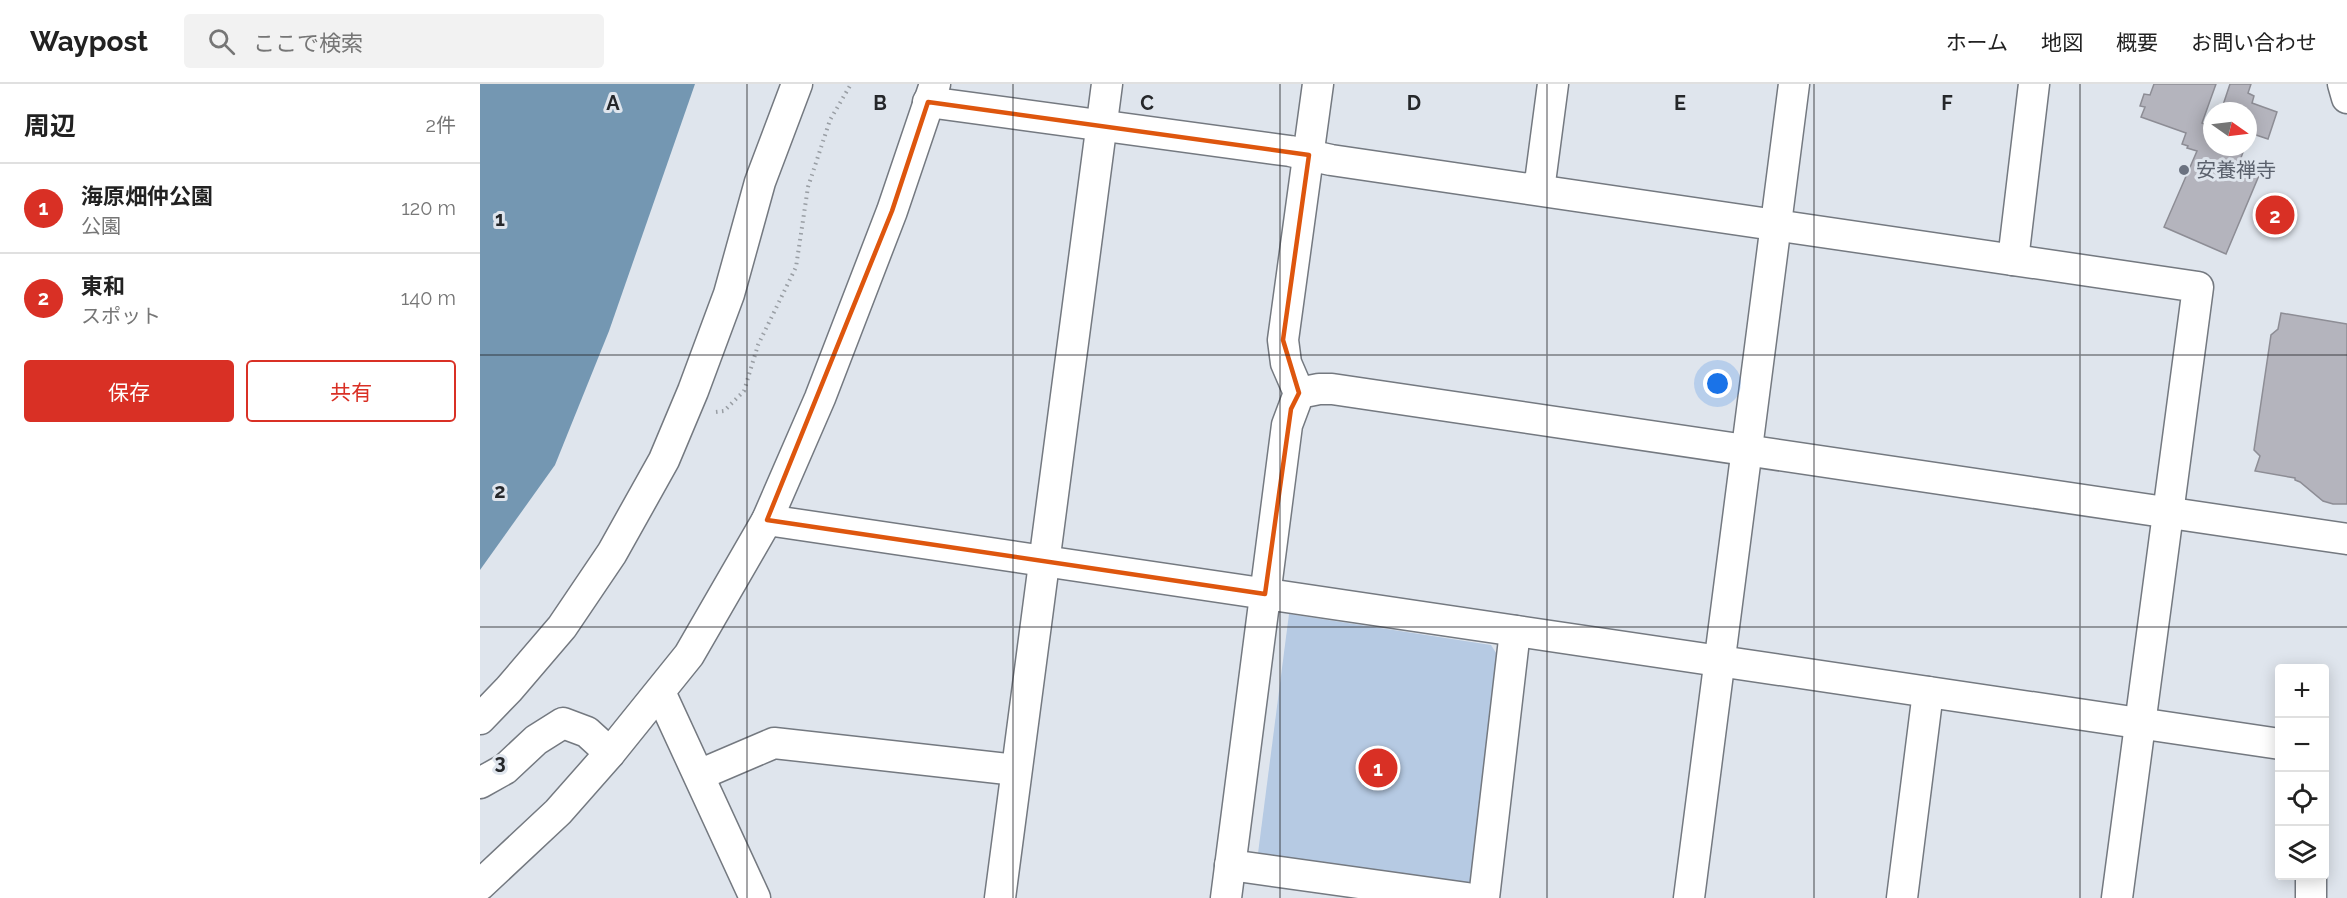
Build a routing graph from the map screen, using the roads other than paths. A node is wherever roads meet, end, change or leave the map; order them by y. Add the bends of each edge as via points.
1 (797, 84) edge
2 (1107, 84) edge
3 (1318, 84) edge
4 (1553, 84) edge
5 (1794, 84) edge
6 (2034, 84) edge
7 (2343, 84) edge
8 (932, 93) edge
9 (2347, 98) edge
10 (1101, 125) junction
11 (1308, 155) junction
12 (1539, 190) junction
13 (1776, 225) junction
14 (2013, 260) junction
15 (1299, 393) junction
16 (1747, 452) junction
17 (2168, 513) junction
18 (767, 520) junction
19 (2347, 539) edge
20 (1044, 561) junction
21 (1265, 594) junction
22 (1515, 631) junction
23 (1720, 661) junction
24 (660, 692) junction
25 (1928, 692) junction
26 (480, 719) edge
27 (2140, 723) junction
28 (2275, 743) edge
29 (610, 753) junction
30 (1016, 770) junction
31 (699, 775) junction
32 (480, 783) edge
33 (1230, 865) junction
34 (2311, 880) edge
35 (480, 885) edge
36 (755, 898) edge
37 (1000, 898) edge
38 (1226, 898) edge
39 (1467, 898) edge
40 (1484, 898) edge
41 (1689, 898) edge
42 (1902, 898) edge
43 (2117, 898) edge
44 (2311, 898) edge

1 - 26 street via 760,182 729,294 664,460 612,553 574,609
2 - 10 street
3 - 11 street
4 - 12 street
5 - 13 street
6 - 14 street
7 - 9 street
8 - 10 street
8 - 18 street via 892,212 820,398
10 - 11 street
10 - 20 street
11 - 12 street
11 - 15 street via 1283,340 1286,363
12 - 13 street
13 - 14 street
13 - 16 street
14 - 17 street via 2198,287
15 - 16 street via 1332,389
15 - 21 street via 1287,425
16 - 17 street
16 - 23 street
17 - 19 street
17 - 27 street
18 - 20 street
18 - 24 street via 689,655
20 - 21 street
20 - 30 street
21 - 22 street
21 - 33 street
22 - 23 street
22 - 40 street
23 - 25 street
23 - 41 street
24 - 29 street
24 - 31 street
25 - 27 street
25 - 42 street
27 - 28 street
27 - 43 street
29 - 32 street via 587,732 563,723
29 - 35 street via 558,812
30 - 31 street via 774,743
30 - 37 street
31 - 36 street
33 - 38 street
33 - 39 street
34 - 44 street

